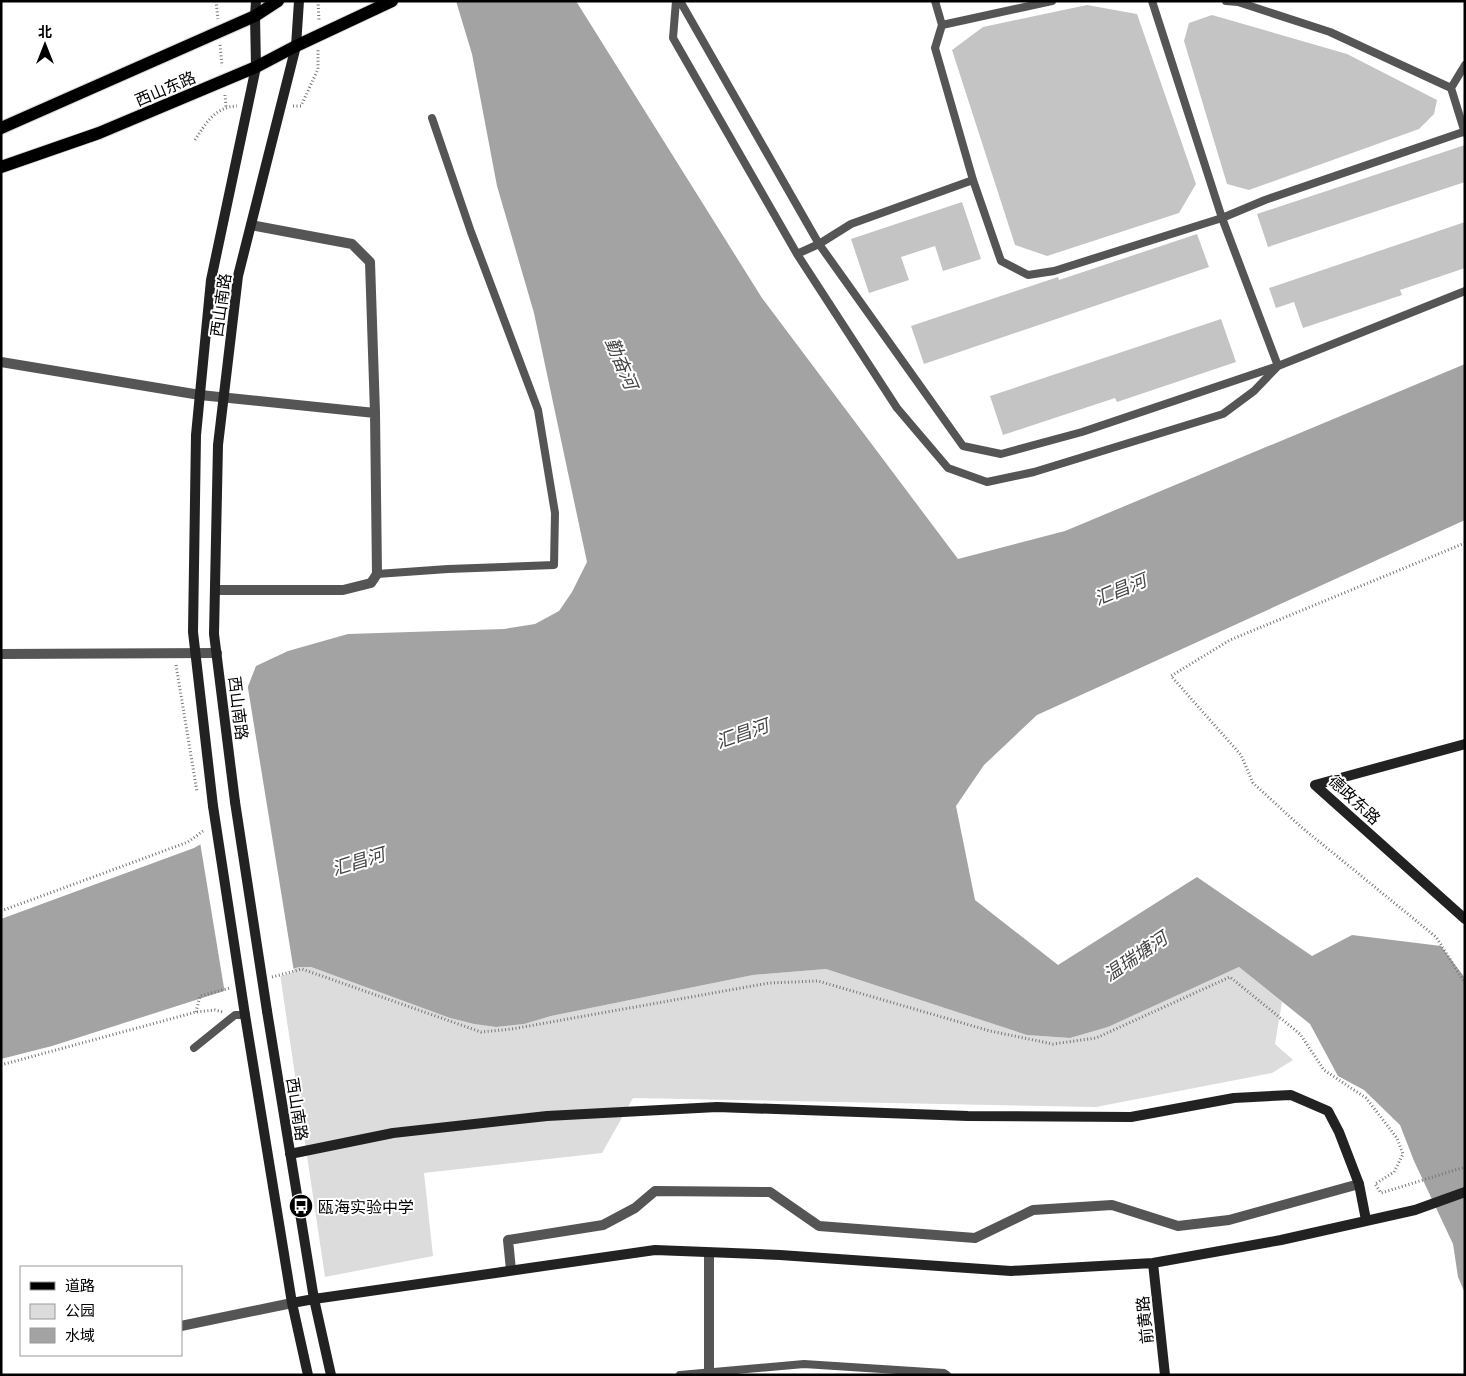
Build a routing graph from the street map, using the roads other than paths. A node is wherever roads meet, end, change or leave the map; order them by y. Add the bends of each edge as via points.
1 (256, 1) edge
2 (278, 1) edge
3 (299, 1) edge
4 (676, 1) edge
5 (680, 1) edge
6 (935, 1) edge
7 (1052, 1) edge
8 (1152, 1) edge
9 (1226, 1) edge
10 (390, 2) edge
11 (255, 16) junction
12 (942, 25) junction
13 (296, 46) junction
14 (1465, 65) edge
15 (256, 67) junction
16 (1451, 88) junction
17 (432, 118) dead end
18 (1, 128) edge
19 (1464, 133) edge
20 (1, 167) edge
21 (973, 180) junction
22 (1222, 218) junction
23 (251, 225) junction
24 (820, 244) junction
25 (797, 254) junction
26 (1465, 291) edge
27 (1, 362) edge
28 (1278, 366) junction
29 (200, 395) junction
30 (224, 397) junction
31 (375, 413) junction
32 (376, 574) junction
33 (215, 590) junction
34 (196, 653) junction
35 (217, 653) junction
36 (1, 654) edge
37 (1465, 744) edge
38 (1465, 919) edge
39 (240, 1015) junction
40 (194, 1048) dead end
41 (290, 1154) junction
42 (1359, 1184) junction
43 (1465, 1192) edge
44 (1366, 1220) junction
45 (709, 1252) junction
46 (1153, 1262) junction
47 (511, 1270) junction
48 (314, 1299) junction
49 (292, 1303) junction
50 (182, 1326) edge
51 (709, 1373) edge
52 (308, 1375) edge
53 (331, 1375) edge
54 (680, 1375) edge
55 (947, 1375) edge
56 (1165, 1375) edge

1 - 11 street
2 - 11 main road, 西山东路
3 - 13 street
4 - 25 lane via 673,38
5 - 24 lane
6 - 12 lane
7 - 12 lane
8 - 22 lane
9 - 16 lane via 1330,32
10 - 13 main road, 西山东路
11 - 15 street, 西山南路
11 - 18 main road, 西山东路
12 - 21 lane via 935,48
13 - 15 main road, 西山东路
13 - 23 street, 西山南路
14 - 16 lane
15 - 20 main road, 西山东路 via 99,133
15 - 29 street, 西山南路 via 211,280
16 - 19 lane
17 - 32 lane via 470,232 538,410 555,513 554,565
19 - 22 lane via 1265,200
21 - 22 lane via 1001,261 1028,276 1054,271
21 - 24 lane via 851,224
22 - 28 lane
23 - 30 street, 西山南路 via 238,276
23 - 31 street via 352,244 370,262
24 - 25 lane
24 - 28 lane via 963,446 1001,454 1082,432
25 - 28 lane via 897,408 948,468 986,482 1034,472 1223,414 1254,391
26 - 28 lane
27 - 29 street
29 - 30 street
29 - 34 street, 西山南路 via 196,435 193,632
30 - 31 street
30 - 33 street, 西山南路 via 218,445
31 - 32 street
32 - 33 street via 371,584 343,590
33 - 35 street, 西山南路
34 - 35 street
34 - 36 street
34 - 39 street, 西山南路, bridge
35 - 41 street, 西山南路, bridge via 235,802
37 - 38 street, 德政东路 via 1315,784
39 - 40 lane
39 - 49 street, 西山南路
41 - 42 street via 393,1133 547,1116 717,1107 1131,1118 1234,1098 1291,1095 1328,1111
41 - 48 street, 西山南路
42 - 44 street
42 - 47 street via 1229,1220 1178,1226 1112,1205 1033,1210 975,1238 820,1226 770,1192 655,1191 635,1208 604,1225 508,1240
43 - 44 street via 1415,1210
44 - 46 street via 1281,1240
45 - 46 street via 1012,1272
45 - 47 street via 655,1250
45 - 51 street
46 - 56 street, 前黄路
47 - 48 street
48 - 49 street
48 - 53 street, 西山南路
49 - 50 street
49 - 52 street, 西山南路
51 - 54 lane
51 - 55 lane via 804,1364

